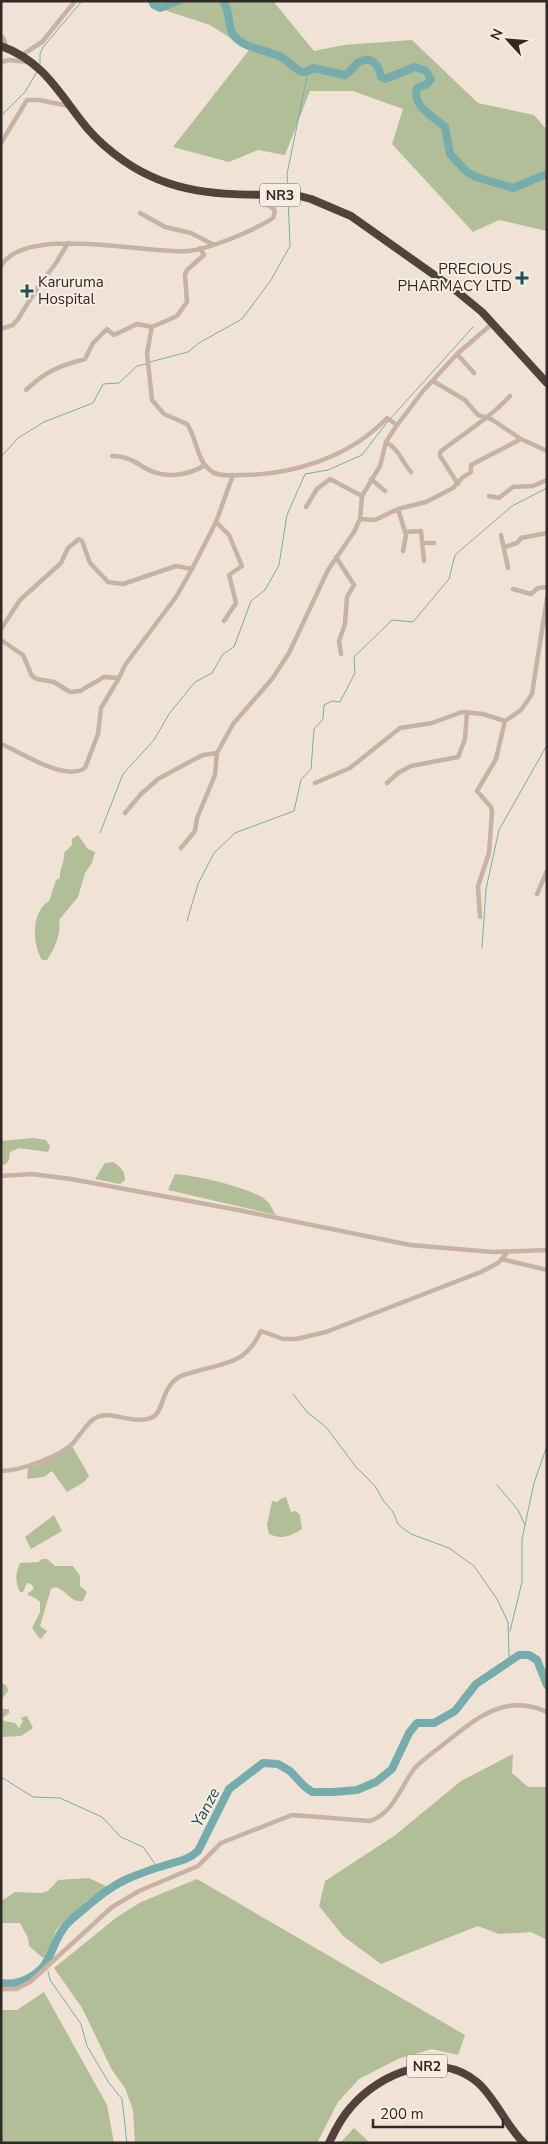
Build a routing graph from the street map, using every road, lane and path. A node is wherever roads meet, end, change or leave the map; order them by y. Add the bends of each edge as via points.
1 (75, 1) edge
2 (1, 36) edge
3 (4, 46) edge
4 (22, 55) junction
5 (1, 62) edge
6 (32, 62) junction
7 (71, 107) junction
8 (1, 143) edge
9 (263, 195) junction
10 (140, 213) dead end
11 (68, 243) junction
12 (214, 245) junction
13 (200, 248) junction
14 (1, 266) edge
15 (493, 324) junction
16 (152, 327) junction
17 (1, 329) edge
18 (456, 354) junction
19 (474, 373) dead end
20 (433, 380) junction
21 (547, 383) edge
22 (26, 390) dead end
23 (510, 396) dead end
24 (486, 418) junction
25 (397, 425) junction
26 (521, 439) junction
27 (386, 442) junction
28 (547, 451) edge
29 (112, 456) dead end
30 (205, 465) junction
31 (411, 472) dead end
32 (233, 475) junction
33 (372, 478) junction
34 (547, 480) edge
35 (458, 484) junction
36 (385, 491) dead end
37 (362, 496) junction
38 (489, 496) dead end
39 (306, 506) dead end
40 (398, 508) junction
41 (360, 519) junction
42 (216, 522) junction
43 (406, 532) junction
44 (547, 533) edge
45 (502, 535) dead end
46 (423, 543) junction
47 (434, 543) dead end
48 (505, 547) junction
49 (403, 551) dead end
50 (336, 557) junction
51 (424, 561) dead end
52 (508, 568) dead end
53 (192, 569) junction
54 (547, 587) edge
55 (513, 589) dead end
56 (547, 598) edge
57 (224, 621) dead end
58 (1, 629) edge
59 (1, 640) edge
60 (341, 654) dead end
61 (119, 678) junction
62 (466, 712) junction
63 (505, 722) junction
64 (1, 744) edge
65 (217, 753) junction
66 (315, 783) dead end
67 (387, 783) dead end
68 (125, 813) dead end
69 (181, 848) dead end
70 (547, 871) edge
71 (536, 894) dead end
72 (480, 917) dead end
73 (1, 1176) edge
74 (547, 1250) edge
75 (508, 1252) junction
76 (501, 1259) junction
77 (547, 1270) edge
78 (1, 1471) edge
79 (547, 1712) edge
80 (1, 1989) edge
81 (329, 2143) edge
82 (524, 2143) edge

1 - 4 street via 42,42
2 - 3 street
3 - 4 highway, NR3
4 - 6 highway, NR3
5 - 6 street
6 - 7 highway, NR3 via 46,74
7 - 8 street via 27,100
7 - 9 highway, NR3 via 95,137 154,180 198,192
9 - 12 street via 262,202 275,212 273,218
9 - 15 highway, NR3 via 296,195 351,216 461,295
10 - 12 street via 164,227 191,233
11 - 13 street via 179,250
11 - 14 street via 18,250
11 - 17 street via 18,319
12 - 13 street
13 - 16 street via 204,255 185,274 187,302 183,310 169,321
15 - 18 street
15 - 21 highway, NR3
16 - 22 street via 131,326 114,335 107,329 93,343 85,359 52,369
16 - 30 street via 147,353 152,400 164,414 187,424
18 - 19 street
18 - 20 street
20 - 24 street
20 - 25 street
23 - 24 street
24 - 26 street
24 - 35 street via 440,452
25 - 27 street
25 - 32 street via 387,418 346,449 282,472
26 - 28 street
26 - 35 street via 471,465 471,472
27 - 31 street via 395,447
27 - 33 street via 380,466
29 - 30 street via 132,459 154,472 175,475 188,474
30 - 32 street via 216,474
32 - 42 street
33 - 36 street
33 - 37 street
34 - 38 street via 533,486 511,487 500,498
35 - 40 street via 417,505
37 - 39 street via 330,479 316,489
37 - 41 street
40 - 41 street via 375,520
40 - 43 street
41 - 50 street
42 - 53 street
42 - 57 street via 229,535 242,566 229,576 236,603
43 - 46 street via 421,531
43 - 49 street
44 - 48 street via 521,538
45 - 48 street
46 - 47 street
46 - 51 street
48 - 52 street
50 - 60 street via 354,585 347,597 345,624 339,641
50 - 65 street via 280,667 233,724
53 - 58 street via 176,566 123,584 108,582 90,563 79,539 68,548 61,563 20,600
53 - 61 street via 176,597 125,664
54 - 55 street via 538,588 531,594
56 - 63 street via 532,694 521,710
59 - 61 street via 23,655 32,676 54,682 70,692 80,691 104,676
61 - 64 street via 101,708 98,734 81,770 46,767
62 - 63 street
62 - 66 street via 457,712 432,723 397,729 350,768
62 - 67 street via 465,739 458,758 411,766
63 - 72 street via 496,759 477,791 491,806 492,812 489,853 478,886
65 - 68 street via 195,758 158,780
65 - 69 street via 215,775 195,831
70 - 71 street
73 - 75 street via 32,1174 71,1179 410,1245 458,1251
74 - 75 street
75 - 76 street
76 - 77 street
76 - 78 street via 480,1272 326,1332 283,1339 261,1331 254,1345 241,1357 173,1382 165,1392 159,1412 152,1417 140,1420 102,1415 92,1420 73,1444 36,1464
79 - 80 street via 515,1704 496,1709 470,1723 416,1768 390,1806 376,1819 292,1815 221,1843 198,1866 139,1891 112,1907 30,1982 16,1989
81 - 82 highway, NR2 / NR2 via 340,2121 369,2090 388,2078 435,2065 459,2071 479,2084

